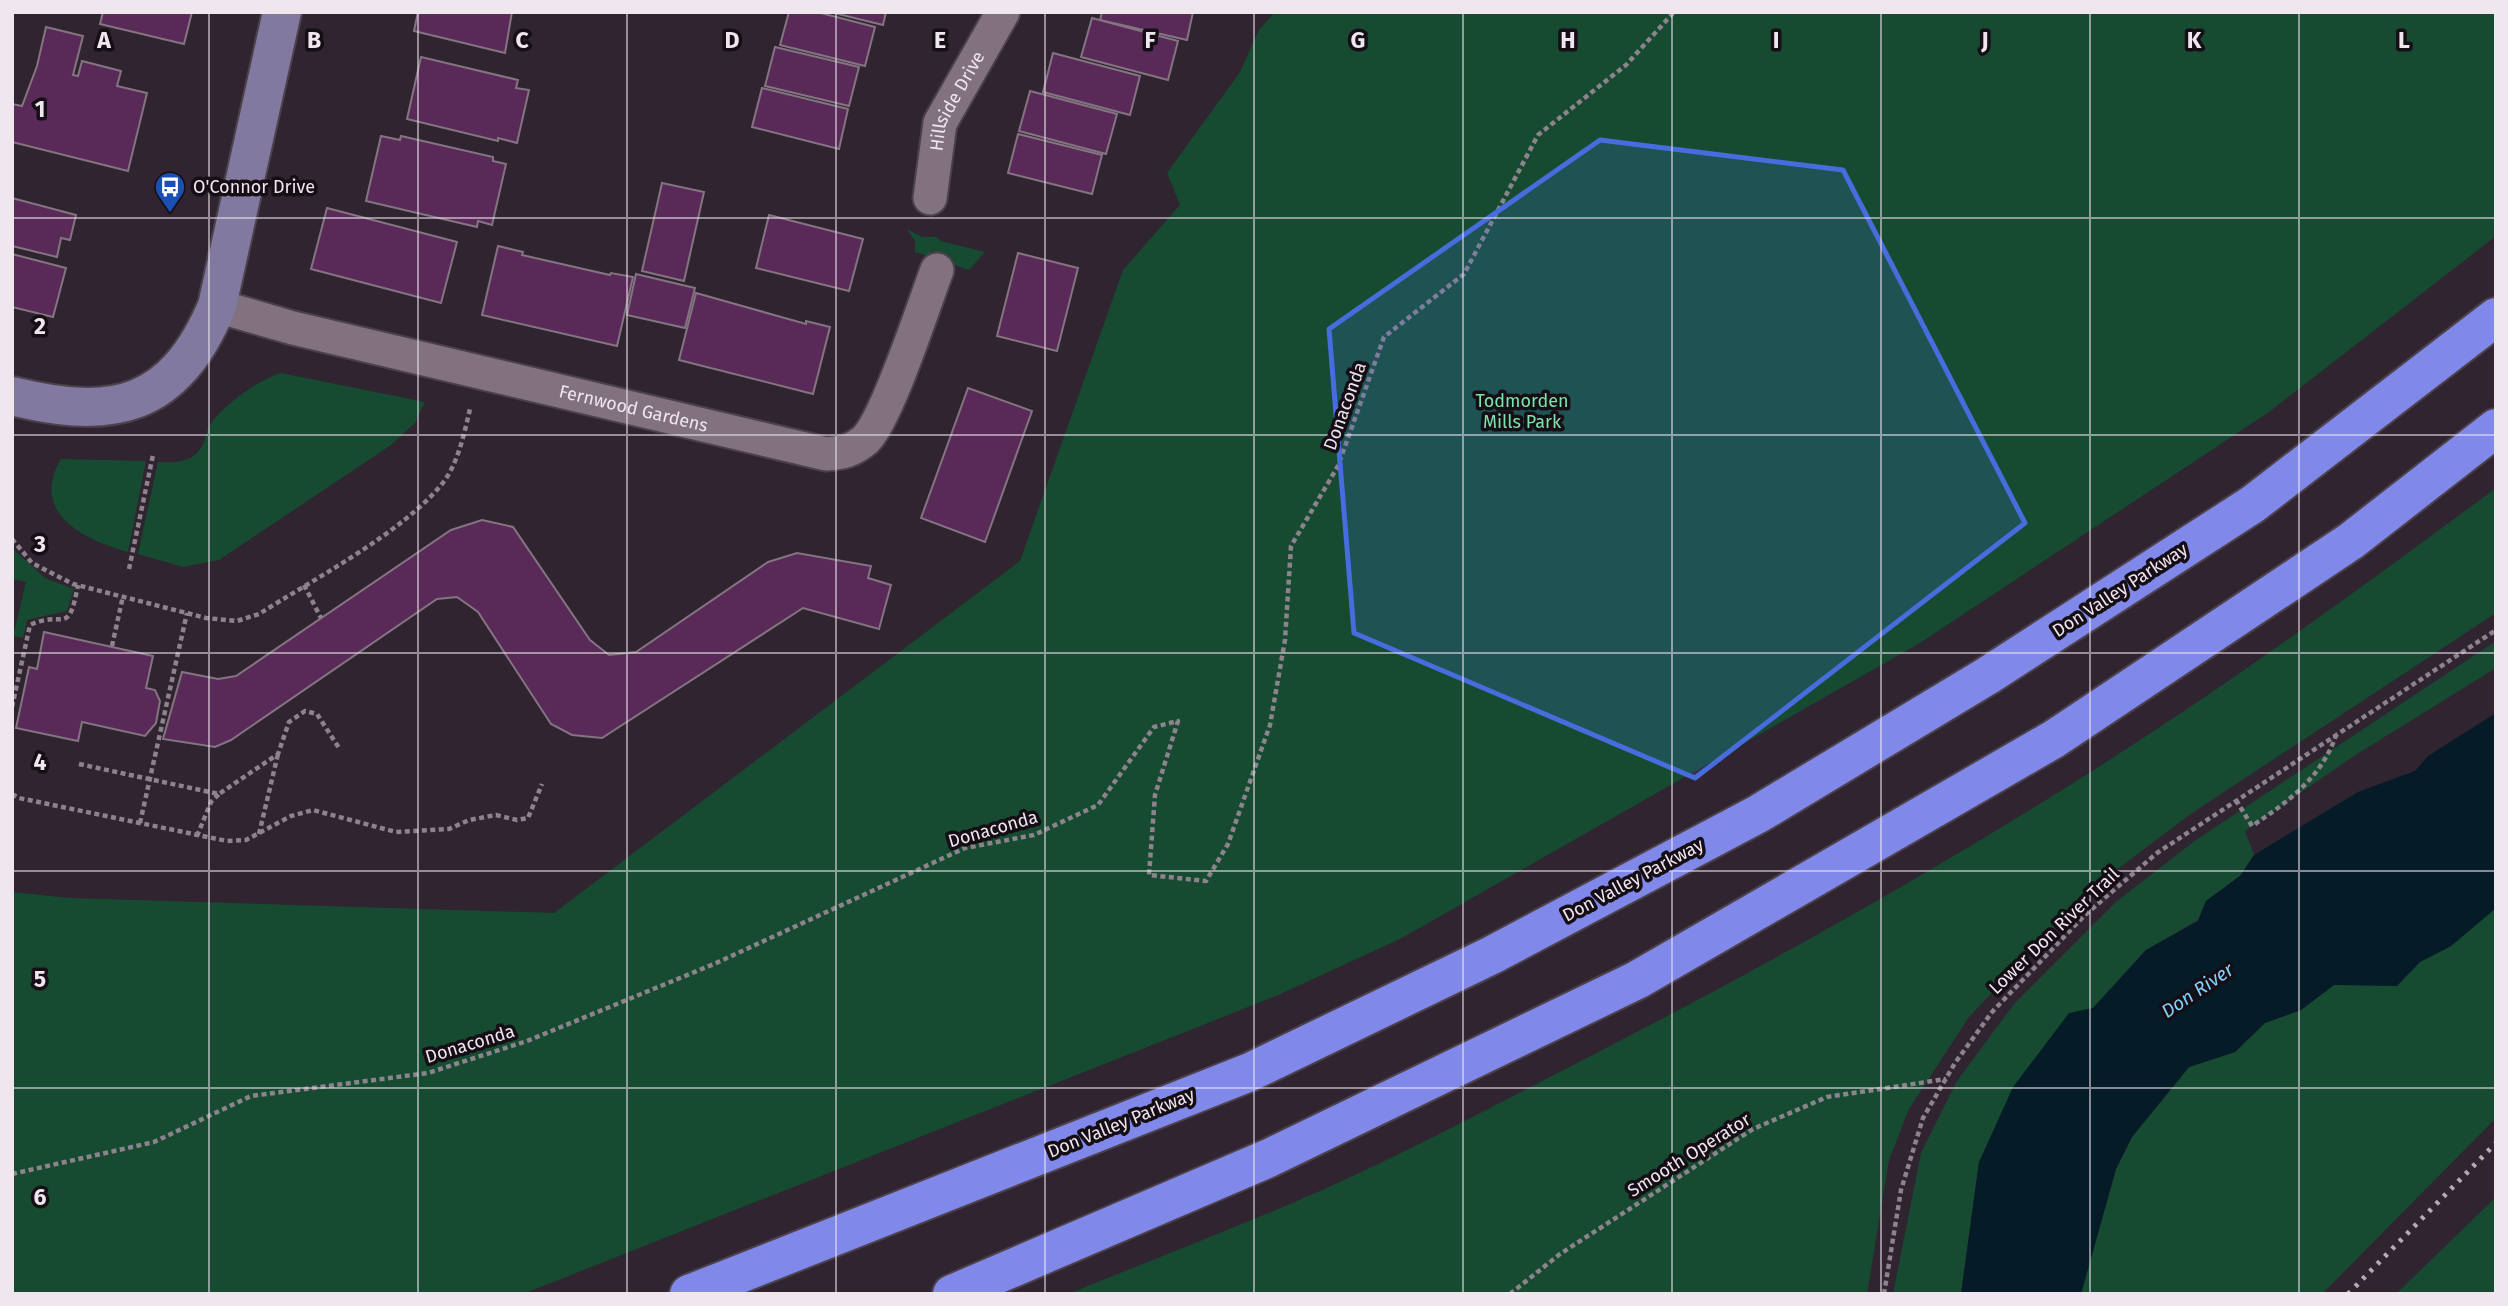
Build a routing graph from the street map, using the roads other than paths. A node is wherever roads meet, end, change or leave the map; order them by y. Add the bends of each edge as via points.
1 (282, 12) edge
2 (1003, 12) edge
3 (930, 198) dead end
4 (937, 270) dead end
5 (217, 306) junction
6 (2496, 317) edge
7 (12, 396) edge
8 (2496, 428) edge
9 (689, 1294) edge
10 (952, 1294) edge

1 - 5 main road
2 - 3 street, Hillside Drive via 940,123
4 - 5 street, Fernwood Gardens via 881,416 867,438 849,452 826,454
5 - 7 main road via 203,340 181,369 148,395 121,405 76,408
6 - 9 highway, Don Valley Parkway via 2253,504 1987,676 1758,814 1492,955 1250,1072
8 - 10 highway via 2351,541 2054,739 1637,980 1269,1158

